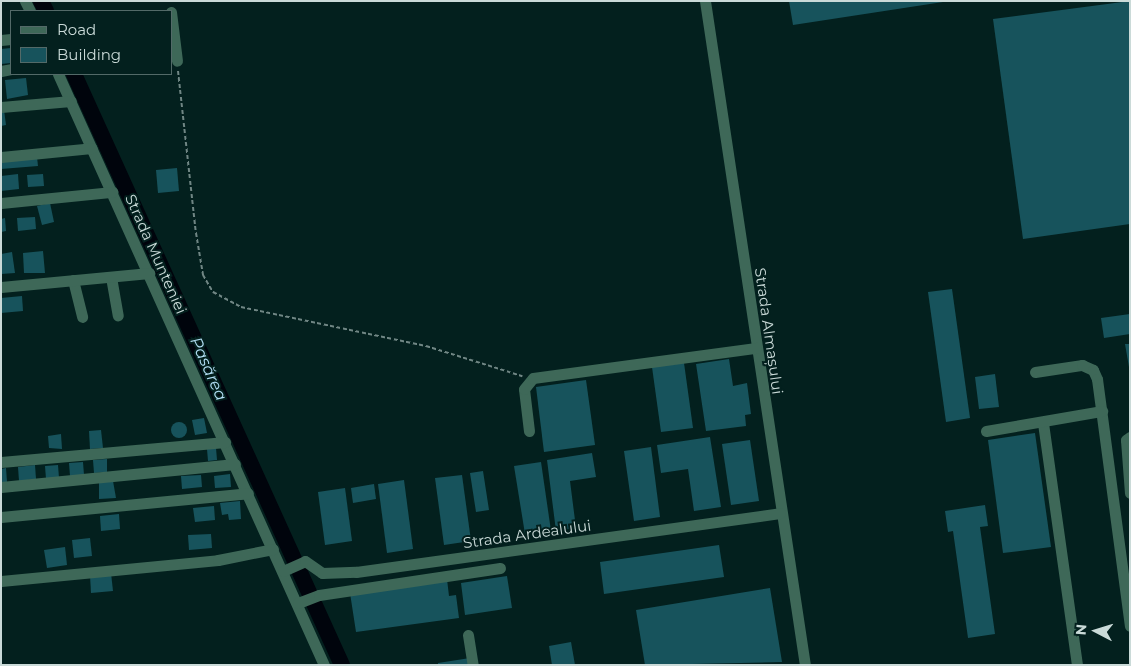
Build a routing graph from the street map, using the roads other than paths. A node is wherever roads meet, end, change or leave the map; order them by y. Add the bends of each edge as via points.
1 (705, 1) edge
2 (172, 20) edge
3 (177, 61) road end
4 (58, 75) edge
5 (71, 101) junction
6 (1, 108) edge
7 (92, 148) junction
8 (1, 157) edge
9 (112, 192) junction
10 (1, 203) edge
11 (149, 274) junction
12 (111, 277) junction
13 (73, 280) junction
14 (1, 287) edge
15 (118, 315) dead end
16 (82, 317) dead end
17 (756, 348) junction
18 (1035, 372) dead end
19 (1102, 411) junction
20 (1043, 423) junction
21 (529, 431) dead end
22 (986, 431) dead end
23 (1130, 437) edge
24 (225, 442) junction
25 (1, 462) edge
26 (235, 464) junction
27 (1, 487) edge
28 (1130, 493) edge
29 (248, 494) junction
30 (102, 507) junction
31 (780, 513) junction
32 (1, 517) edge
33 (1, 522) edge
34 (273, 549) junction
35 (500, 568) dead end
36 (285, 570) junction
37 (1, 581) edge
38 (302, 601) junction
39 (1130, 626) edge
40 (468, 635) dead end
41 (324, 665) edge
42 (473, 665) edge
43 (805, 665) edge
44 (1077, 665) edge

1 - 17 street, Strada Almașului
2 - 3 street
4 - 5 street, Strada Munteniei
5 - 6 street
5 - 7 street, Strada Munteniei
7 - 8 street
7 - 9 street, Strada Munteniei
9 - 10 street
9 - 11 street, Strada Munteniei
11 - 12 street
11 - 24 street, Strada Munteniei
12 - 13 street
12 - 15 street
13 - 14 street
13 - 16 street
17 - 21 street via 528,380 524,389
17 - 31 street, Strada Almașului
18 - 19 street via 1088,366 1097,379
19 - 20 street
19 - 39 street
20 - 22 street
20 - 44 street
23 - 28 street via 1126,440
24 - 25 street
24 - 26 street, Strada Munteniei
26 - 27 street
26 - 29 street, Strada Munteniei
29 - 30 street
29 - 34 street, Strada Munteniei
30 - 32 street
30 - 33 street via 93,514
31 - 36 street, Strada Ardealului via 332,575 305,561
31 - 43 street, Strada Almașului
34 - 36 street, Strada Munteniei
34 - 37 street via 235,558
35 - 38 street via 319,595
36 - 38 street, Strada Munteniei
38 - 41 street, Strada Munteniei
40 - 42 street

